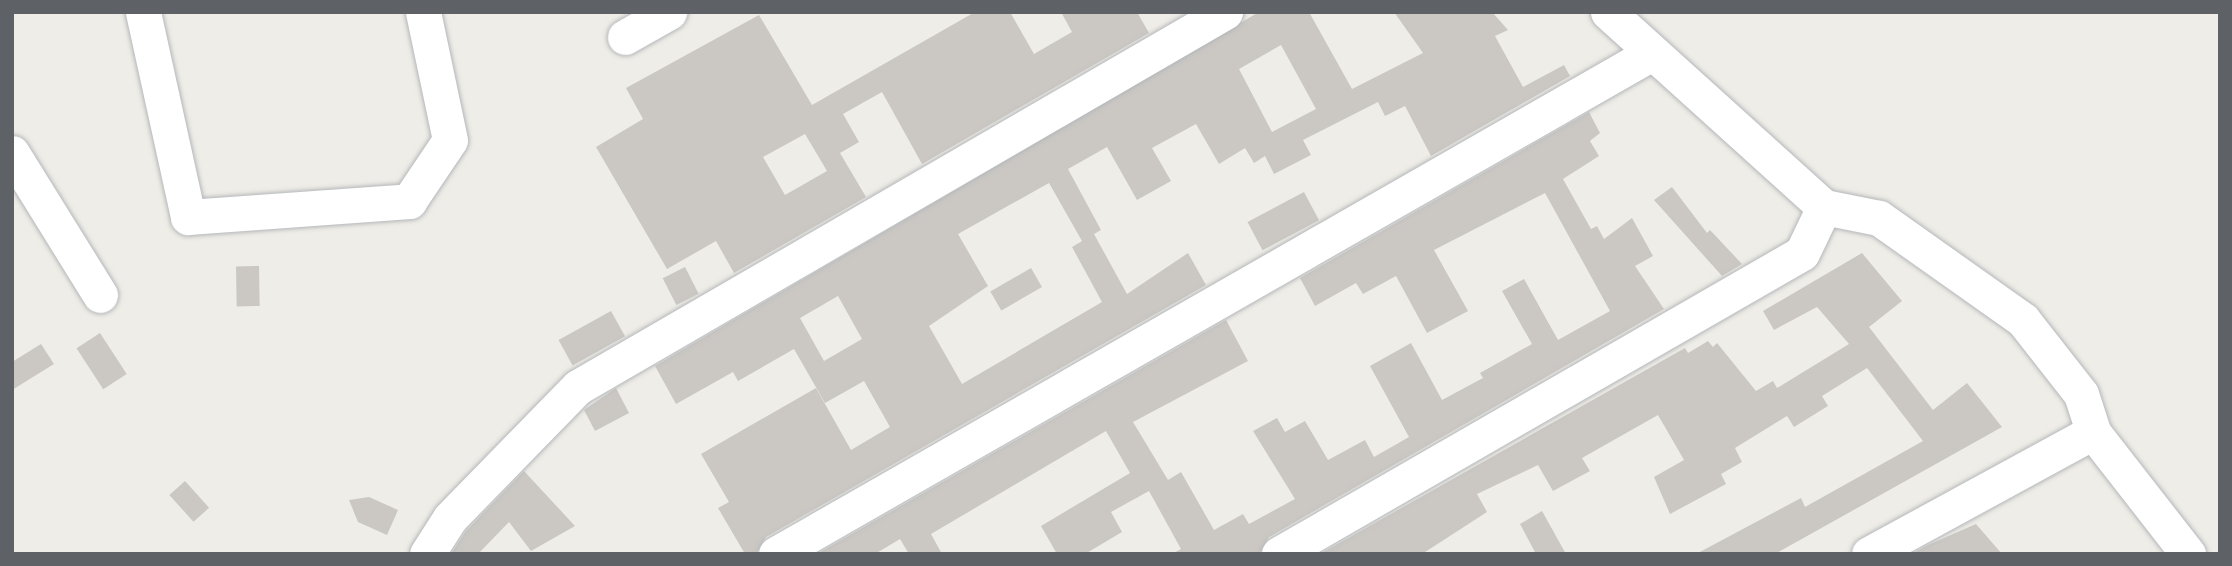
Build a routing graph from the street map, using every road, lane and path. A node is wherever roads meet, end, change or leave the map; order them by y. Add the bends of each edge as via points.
1 (143, 12) edge
2 (423, 12) edge
3 (669, 12) edge
4 (1225, 12) edge
5 (1608, 12) edge
6 (625, 37) dead end
7 (1652, 53) junction
8 (12, 153) edge
9 (1824, 207) junction
10 (100, 295) dead end
11 (2093, 432) junction
12 (427, 554) edge
13 (776, 554) edge
14 (1279, 554) edge
15 (1868, 554) edge
16 (2188, 554) edge

1 - 2 street via 188,217 409,201 450,140
3 - 6 street
4 - 12 street via 578,387 450,518
5 - 7 street
7 - 9 street
7 - 13 street
8 - 10 street
9 - 11 street via 1879,218 2023,320 2081,394
9 - 14 street via 1802,253
11 - 15 street
11 - 16 street

